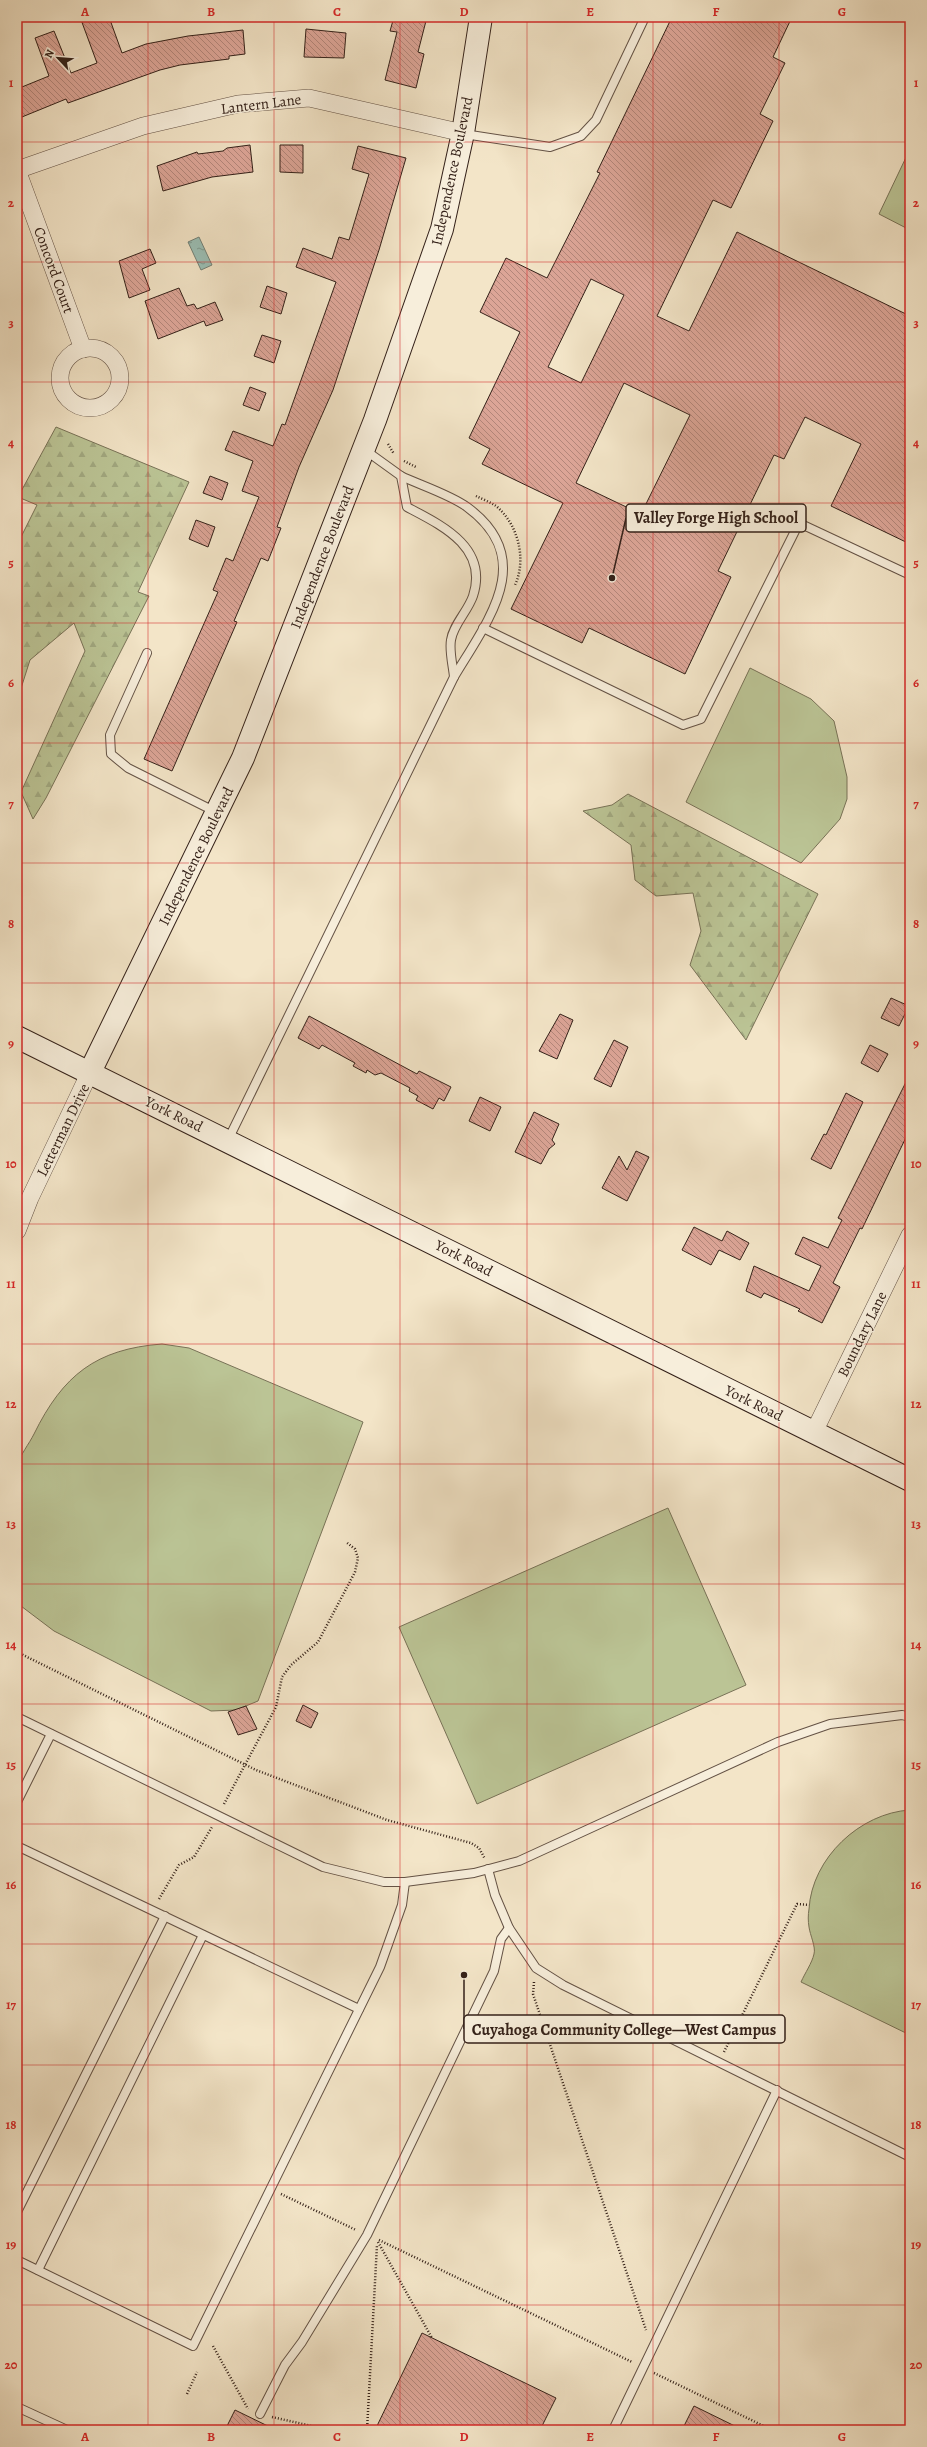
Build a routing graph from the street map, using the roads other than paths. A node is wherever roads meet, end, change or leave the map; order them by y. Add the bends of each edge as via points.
1 (481, 17) edge
2 (645, 17) edge
3 (463, 133) junction
4 (17, 170) edge
5 (83, 349) dead end
6 (364, 450) junction
7 (401, 476) junction
8 (910, 575) edge
9 (483, 628) junction
10 (147, 653) dead end
11 (454, 677) junction
12 (217, 813) junction
13 (17, 1037) edge
14 (90, 1072) junction
15 (227, 1140) junction
16 (17, 1231) edge
17 (910, 1235) edge
18 (814, 1432) junction
19 (910, 1480) edge
20 (17, 1717) edge
21 (910, 1717) edge
22 (51, 1734) junction
23 (17, 1802) edge
24 (17, 1846) edge
25 (488, 1869) junction
26 (405, 1882) junction
27 (165, 1916) junction
28 (509, 1928) junction
29 (203, 1934) junction
30 (359, 2009) junction
31 (777, 2090) junction
32 (910, 2157) edge
33 (17, 2212) edge
34 (17, 2260) edge
35 (38, 2270) junction
36 (17, 2407) edge
37 (260, 2414) dead end
38 (910, 2427) edge
39 (67, 2430) edge
40 (613, 2430) edge
41 (909, 2430) edge

1 - 3 street, Independence Boulevard
2 - 3 lane via 596,120 581,136 550,147
3 - 4 street, Lantern Lane via 309,98 238,104 143,126
3 - 6 street, Independence Boulevard via 442,229
4 - 5 street, Concord Court
6 - 7 lane
6 - 12 street, Independence Boulevard via 243,758
7 - 9 lane via 466,506 488,526 502,550 505,571 501,588
7 - 11 lane via 407,507 452,532 470,552 475,571 473,595 451,640
8 - 9 lane via 799,523 701,720 683,725
9 - 11 lane
10 - 12 lane via 110,735 111,754 128,768
11 - 15 lane
12 - 14 street, Independence Boulevard
13 - 14 street, York Road
14 - 15 street, York Road
14 - 16 street, Letterman Drive
15 - 18 street, York Road
17 - 18 street, Boundary Lane
18 - 19 street, York Road
20 - 22 lane
21 - 25 lane via 902,1715 830,1724 778,1742 519,1861
22 - 23 lane
22 - 26 lane via 323,1867 384,1882
24 - 27 lane
25 - 26 lane
25 - 28 lane via 495,1895
26 - 30 lane via 402,1905 380,1967
27 - 29 lane
27 - 33 lane
28 - 31 lane via 536,1968 563,1985
28 - 37 lane via 501,1939 494,1972 367,2235 302,2342 285,2365
29 - 30 lane
29 - 35 lane
30 - 35 lane via 193,2346
31 - 32 lane
31 - 40 lane
34 - 35 lane
36 - 39 lane
38 - 41 lane

